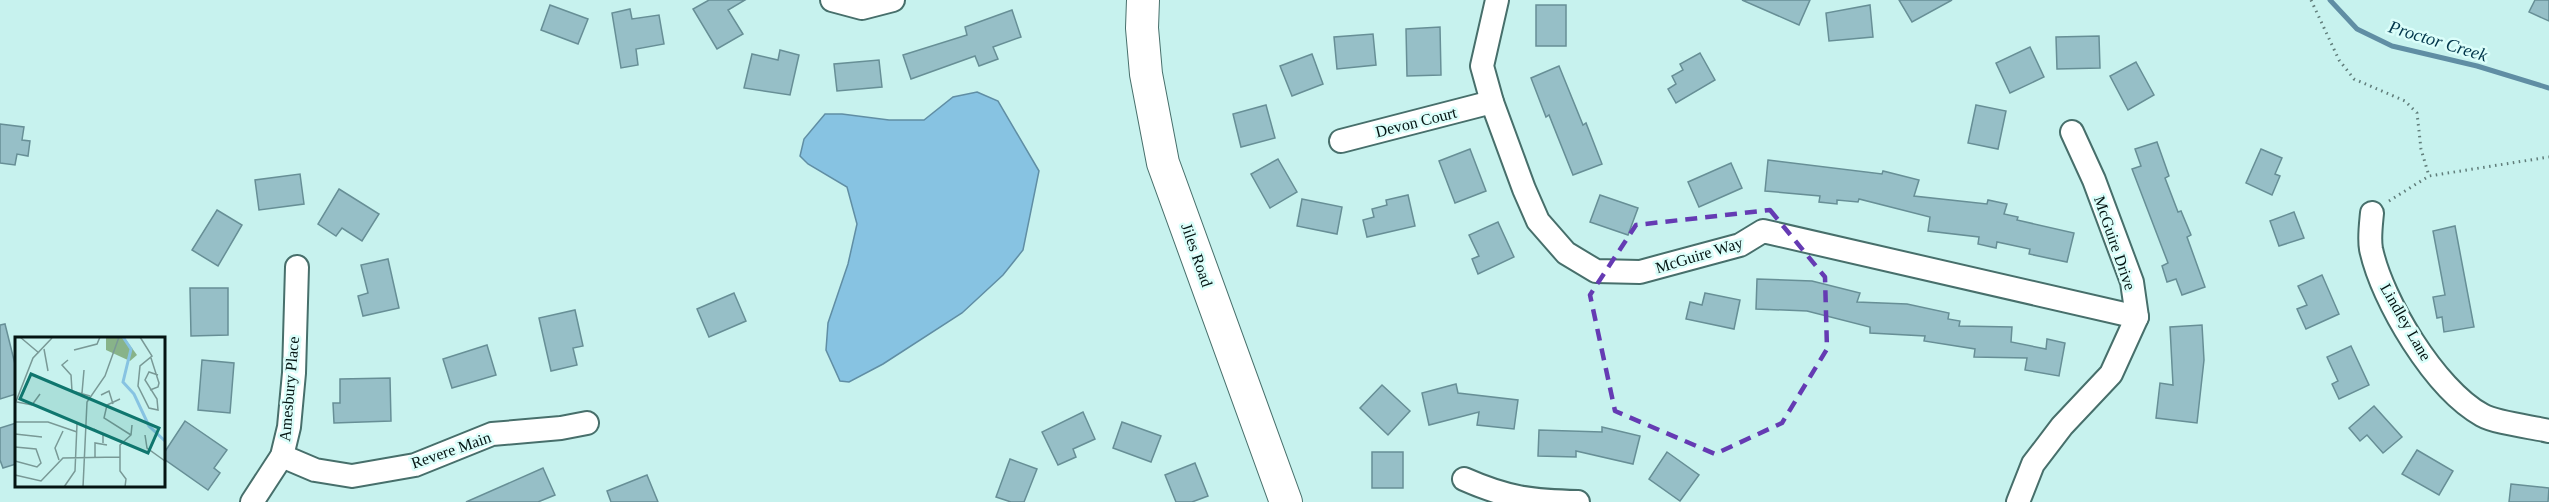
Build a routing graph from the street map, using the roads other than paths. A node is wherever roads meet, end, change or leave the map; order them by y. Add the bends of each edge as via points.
1 (832, 0) edge
2 (893, 0) edge
3 (1143, 0) edge
4 (1497, 0) edge
5 (1492, 102) junction
6 (2072, 132) dead end
7 (1341, 141) dead end
8 (2372, 213) road end
9 (297, 267) dead end
10 (2137, 317) junction
11 (587, 423) dead end
12 (2549, 431) edge
13 (282, 456) junction
14 (1464, 479) dead end
15 (252, 502) edge
16 (1286, 502) edge
17 (1578, 502) edge
18 (2018, 502) edge

1 - 2 street via 862,8
3 - 16 street, Jiles Road via 1146,74 1163,163
4 - 5 street, McGuire Way via 1482,66
5 - 7 street, Devon Court
5 - 10 street, McGuire Way via 1538,221 1566,253 1596,272 1640,272 1740,245 1763,231
6 - 10 street, McGuire Drive via 2132,282
8 - 12 street, Lindley Lane via 2371,248 2385,293 2421,355 2459,398 2483,416
9 - 13 street, Amesbury Place via 294,374
10 - 18 street via 2111,374 2062,426 2033,465
11 - 13 street, Revere Main via 492,434 415,465 352,476 315,470
13 - 15 street, Amesbury Place
14 - 17 street via 1498,494

